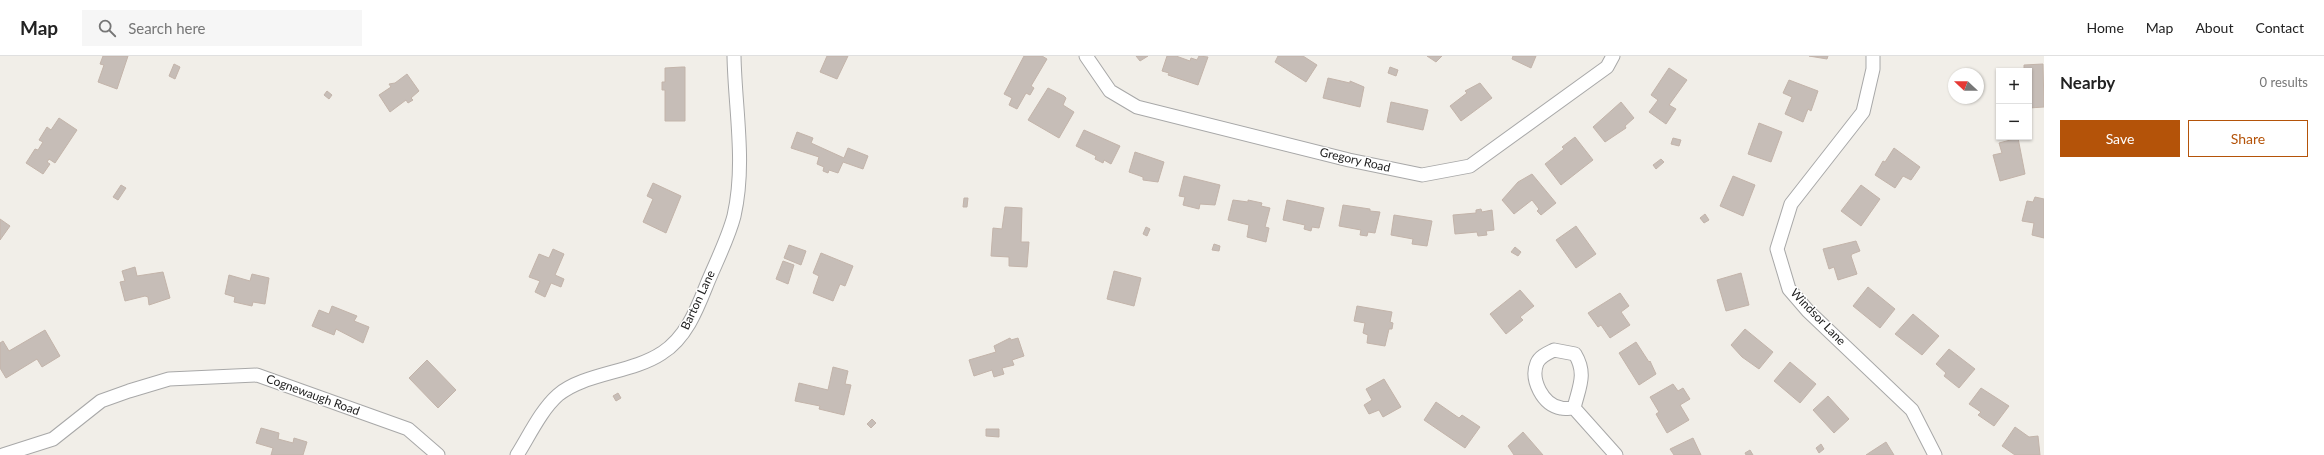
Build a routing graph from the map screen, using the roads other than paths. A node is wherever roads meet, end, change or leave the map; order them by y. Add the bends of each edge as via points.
1 (734, 56) edge
2 (1086, 56) edge
3 (1613, 56) edge
4 (1873, 56) edge
5 (1574, 408) junction
6 (3, 455) edge
7 (438, 455) edge
8 (517, 455) edge
9 (1616, 455) edge
10 (1935, 455) edge

1 - 8 street, Barton Lane via 740,148 735,211 692,318 678,340 661,354 622,371 571,386 558,396 546,409
2 - 3 street, Gregory Road via 1110,90 1137,107 1349,160 1422,175 1470,166 1607,67
4 - 10 street, Windsor Lane via 1873,69 1863,112 1791,204 1777,249 1789,289 1808,311 1912,410
5 - 5 street via 1561,408 1549,402 1539,392 1537,364 1542,356 1554,350 1575,354 1580,362 1583,372
5 - 9 street
6 - 7 street, Cognewaugh Road via 53,440 101,401 129,391 169,379 257,375 408,429

